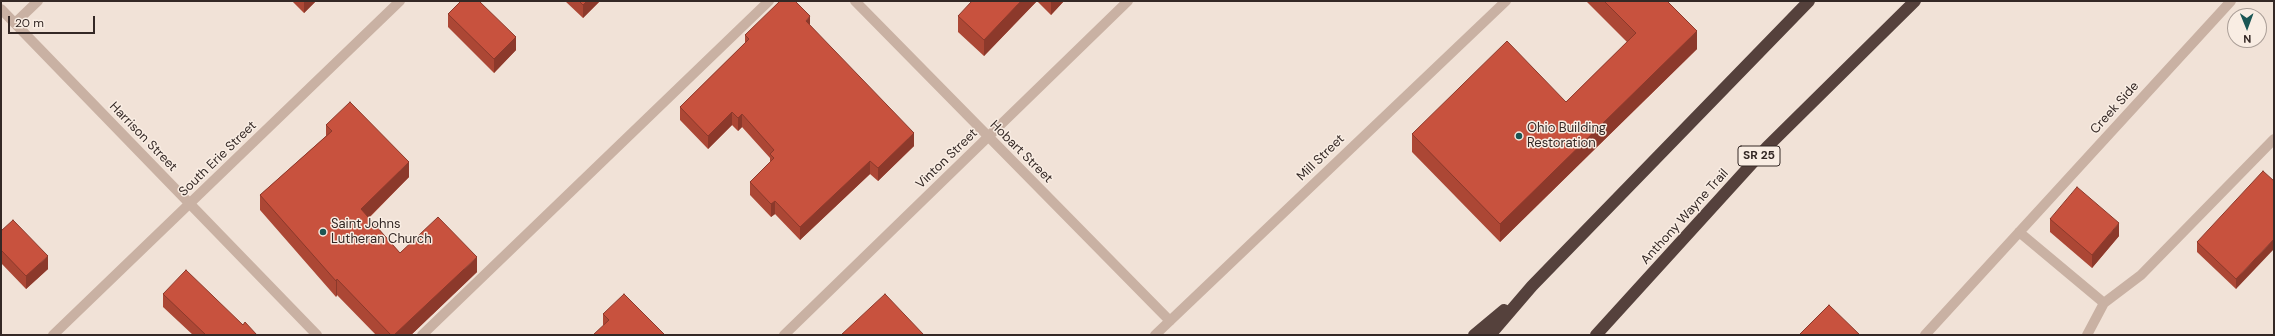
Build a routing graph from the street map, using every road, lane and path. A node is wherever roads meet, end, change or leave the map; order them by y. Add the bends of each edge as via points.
1 (38, 1) edge
2 (400, 1) edge
3 (769, 1) edge
4 (855, 1) edge
5 (1128, 1) edge
6 (1506, 1) edge
7 (1809, 1) edge
8 (1915, 1) edge
9 (2230, 1) edge
10 (1, 10) edge
11 (15, 23) junction
12 (988, 137) junction
13 (2274, 138) edge
14 (191, 205) junction
15 (2020, 232) junction
16 (1532, 286) junction
17 (2104, 303) junction
18 (1612, 318) junction
19 (1170, 321) junction
20 (54, 335) edge
21 (317, 335) edge
22 (422, 335) edge
23 (784, 335) edge
24 (1155, 335) edge
25 (1474, 335) edge
26 (1490, 335) edge
27 (1596, 335) edge
28 (1600, 335) edge
29 (1925, 335) edge
30 (2087, 335) edge

1 - 11 street
2 - 14 street, South Erie Street
3 - 22 street
4 - 12 street, Hobart Street
5 - 12 street, Vinton Street
6 - 19 street, Mill Street
7 - 16 highway
8 - 18 highway, Anthony Wayne Trail / SR 25 via 1767,147
9 - 15 street, Creek Side
10 - 11 street, Harrison Street
11 - 14 street, Harrison Street
12 - 19 street, Hobart Street
12 - 23 street, Vinton Street
13 - 17 street via 2141,275
14 - 20 street, South Erie Street
14 - 21 street, Harrison Street
15 - 17 street
15 - 29 street, Creek Side
16 - 25 highway
16 - 26 highway
17 - 30 street
18 - 27 highway, Anthony Wayne Trail / SR 25
18 - 28 highway
19 - 24 street, Mill Street

